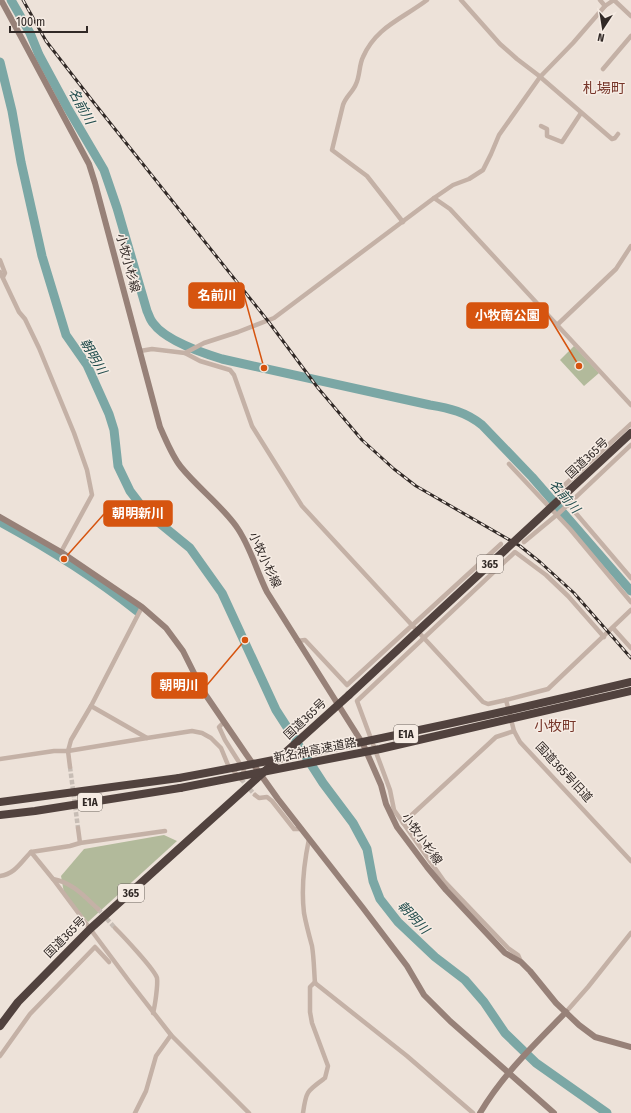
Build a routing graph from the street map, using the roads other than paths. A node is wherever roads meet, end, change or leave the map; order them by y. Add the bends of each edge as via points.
1 (0, 0) edge
2 (427, 0) edge
3 (461, 0) edge
4 (600, 0) edge
5 (605, 6) junction
6 (631, 16) edge
7 (631, 36) edge
8 (603, 68) dead end
9 (540, 77) junction
10 (581, 113) junction
11 (541, 126) dead end
12 (618, 134) dead end
13 (434, 198) junction
14 (404, 222) junction
15 (631, 246) edge
16 (0, 260) edge
17 (0, 272) edge
18 (3, 277) junction
19 (557, 325) junction
20 (140, 351) junction
21 (186, 352) junction
22 (631, 405) edge
23 (631, 424) edge
24 (631, 433) edge
25 (631, 445) edge
26 (509, 464) dead end
27 (567, 505) junction
28 (557, 514) junction
29 (0, 518) edge
30 (524, 542) dead end
31 (501, 544) dead end
32 (62, 552) junction
33 (631, 578) edge
34 (631, 602) edge
35 (142, 607) junction
36 (631, 610) edge
37 (412, 626) junction
38 (613, 628) junction
39 (424, 637) junction
40 (604, 637) junction
41 (297, 640) junction
42 (631, 648) edge
43 (631, 682) edge
44 (631, 692) edge
45 (506, 700) junction
46 (338, 704) junction
47 (91, 706) junction
48 (224, 722) junction
49 (514, 731) junction
50 (147, 738) junction
51 (68, 752) junction
52 (0, 758) edge
53 (70, 767) tunnel mouth
54 (261, 775) junction
55 (110, 788) junction
56 (255, 795) tunnel mouth
57 (0, 797) edge
58 (0, 802) edge
59 (0, 816) edge
60 (403, 823) junction
61 (78, 828) tunnel mouth
62 (302, 830) junction
63 (165, 831) dead end
64 (309, 839) junction
65 (80, 843) junction
66 (31, 852) junction
67 (631, 861) edge
68 (0, 876) edge
69 (53, 879) junction
70 (98, 909) tunnel mouth
71 (115, 928) tunnel mouth
72 (90, 929) junction
73 (631, 933) edge
74 (109, 962) dead end
75 (521, 962) junction
76 (315, 982) junction
77 (153, 1013) junction
78 (565, 1014) junction
79 (0, 1026) edge
80 (171, 1035) junction
81 (631, 1047) edge
82 (0, 1056) edge
83 (510, 1070) junction
84 (135, 1113) edge
85 (249, 1113) edge
86 (303, 1113) edge
87 (473, 1113) edge
88 (480, 1113) edge
89 (554, 1113) edge

1 - 20 main road, 小牧小杉線 via 88,164
2 - 14 street via 377,34 368,46 362,58 357,83 344,99 332,150 367,176
3 - 9 street via 500,44
4 - 5 street
5 - 6 street via 614,0
5 - 9 street
7 - 8 street
9 - 10 street
9 - 13 street via 499,135 483,170
10 - 11 street via 562,142 547,136 547,129
10 - 12 street via 612,138
13 - 14 street
13 - 19 street via 450,209
14 - 21 street via 274,318
15 - 19 street via 616,269
16 - 18 street via 5,273
17 - 18 street
18 - 32 street via 39,348 87,470 92,495
19 - 22 street
20 - 21 street
20 - 41 main road, 小牧小杉線 via 160,426 168,446 181,467 236,526 248,546 267,592
21 - 37 street via 200,361 230,370 252,426 302,506
23 - 27 street via 557,492
24 - 46 highway, 国道365号 / 365, bridge
25 - 27 street
26 - 28 street
27 - 28 street
27 - 33 street
28 - 30 street
28 - 34 street
29 - 32 main road
31 - 37 street
32 - 35 main road
35 - 47 street
35 - 48 main road via 175,639 203,691
36 - 38 street
37 - 39 street
37 - 41 street via 347,685 305,640
38 - 40 street
38 - 42 street
39 - 40 street via 515,552 546,575 568,596
39 - 45 street via 483,702 488,704
39 - 60 street via 357,702 390,790 394,810
40 - 45 street via 548,689
41 - 46 main road, 小牧小杉線
43 - 55 highway, 新名神高速道路 / E1A, bridge via 379,740 179,778
44 - 59 highway, 新名神高速道路 / E1A, bridge via 380,749 180,788
45 - 49 street, 国道365号旧道
46 - 54 highway, 国道365号 / 365, bridge
46 - 75 main road, 小牧小杉線 via 363,744 382,785 386,804 397,827 446,890 505,953
47 - 50 street
47 - 51 street via 71,740
48 - 50 street via 219,727 244,770 241,779 228,764 221,748 202,733 192,731
48 - 54 main road
49 - 60 street via 496,737
49 - 67 street, 国道365号旧道 via 520,742
50 - 51 street
51 - 52 street via 54,751
51 - 53 street
54 - 62 main road
54 - 72 highway, 国道365号 / 365
55 - 57 highway
55 - 58 highway, 新名神高速道路 / E1A
56 - 62 street via 259,798 267,797 294,830
60 - 75 street via 444,881 508,948 518,955
61 - 65 street
62 - 64 main road
63 - 65 street
64 - 76 street via 305,857 303,901 312,946
64 - 83 main road via 407,966 424,996
65 - 66 street
66 - 68 street via 16,869
66 - 69 street
69 - 70 street via 75,887
69 - 72 street
71 - 77 street via 157,978
72 - 77 street
72 - 79 highway, 国道365号 / 365 via 18,1002
73 - 78 street
74 - 82 street via 95,947 30,1014
75 - 78 main road, 小牧小杉線
76 - 86 street via 310,987 310,1012 328,1066 325,1078 307,1092
76 - 87 street
77 - 80 street
78 - 81 main road, 小牧小杉線 via 595,1037
78 - 83 main road
80 - 84 street via 156,1056 146,1091
80 - 85 street
83 - 88 main road
83 - 89 main road

